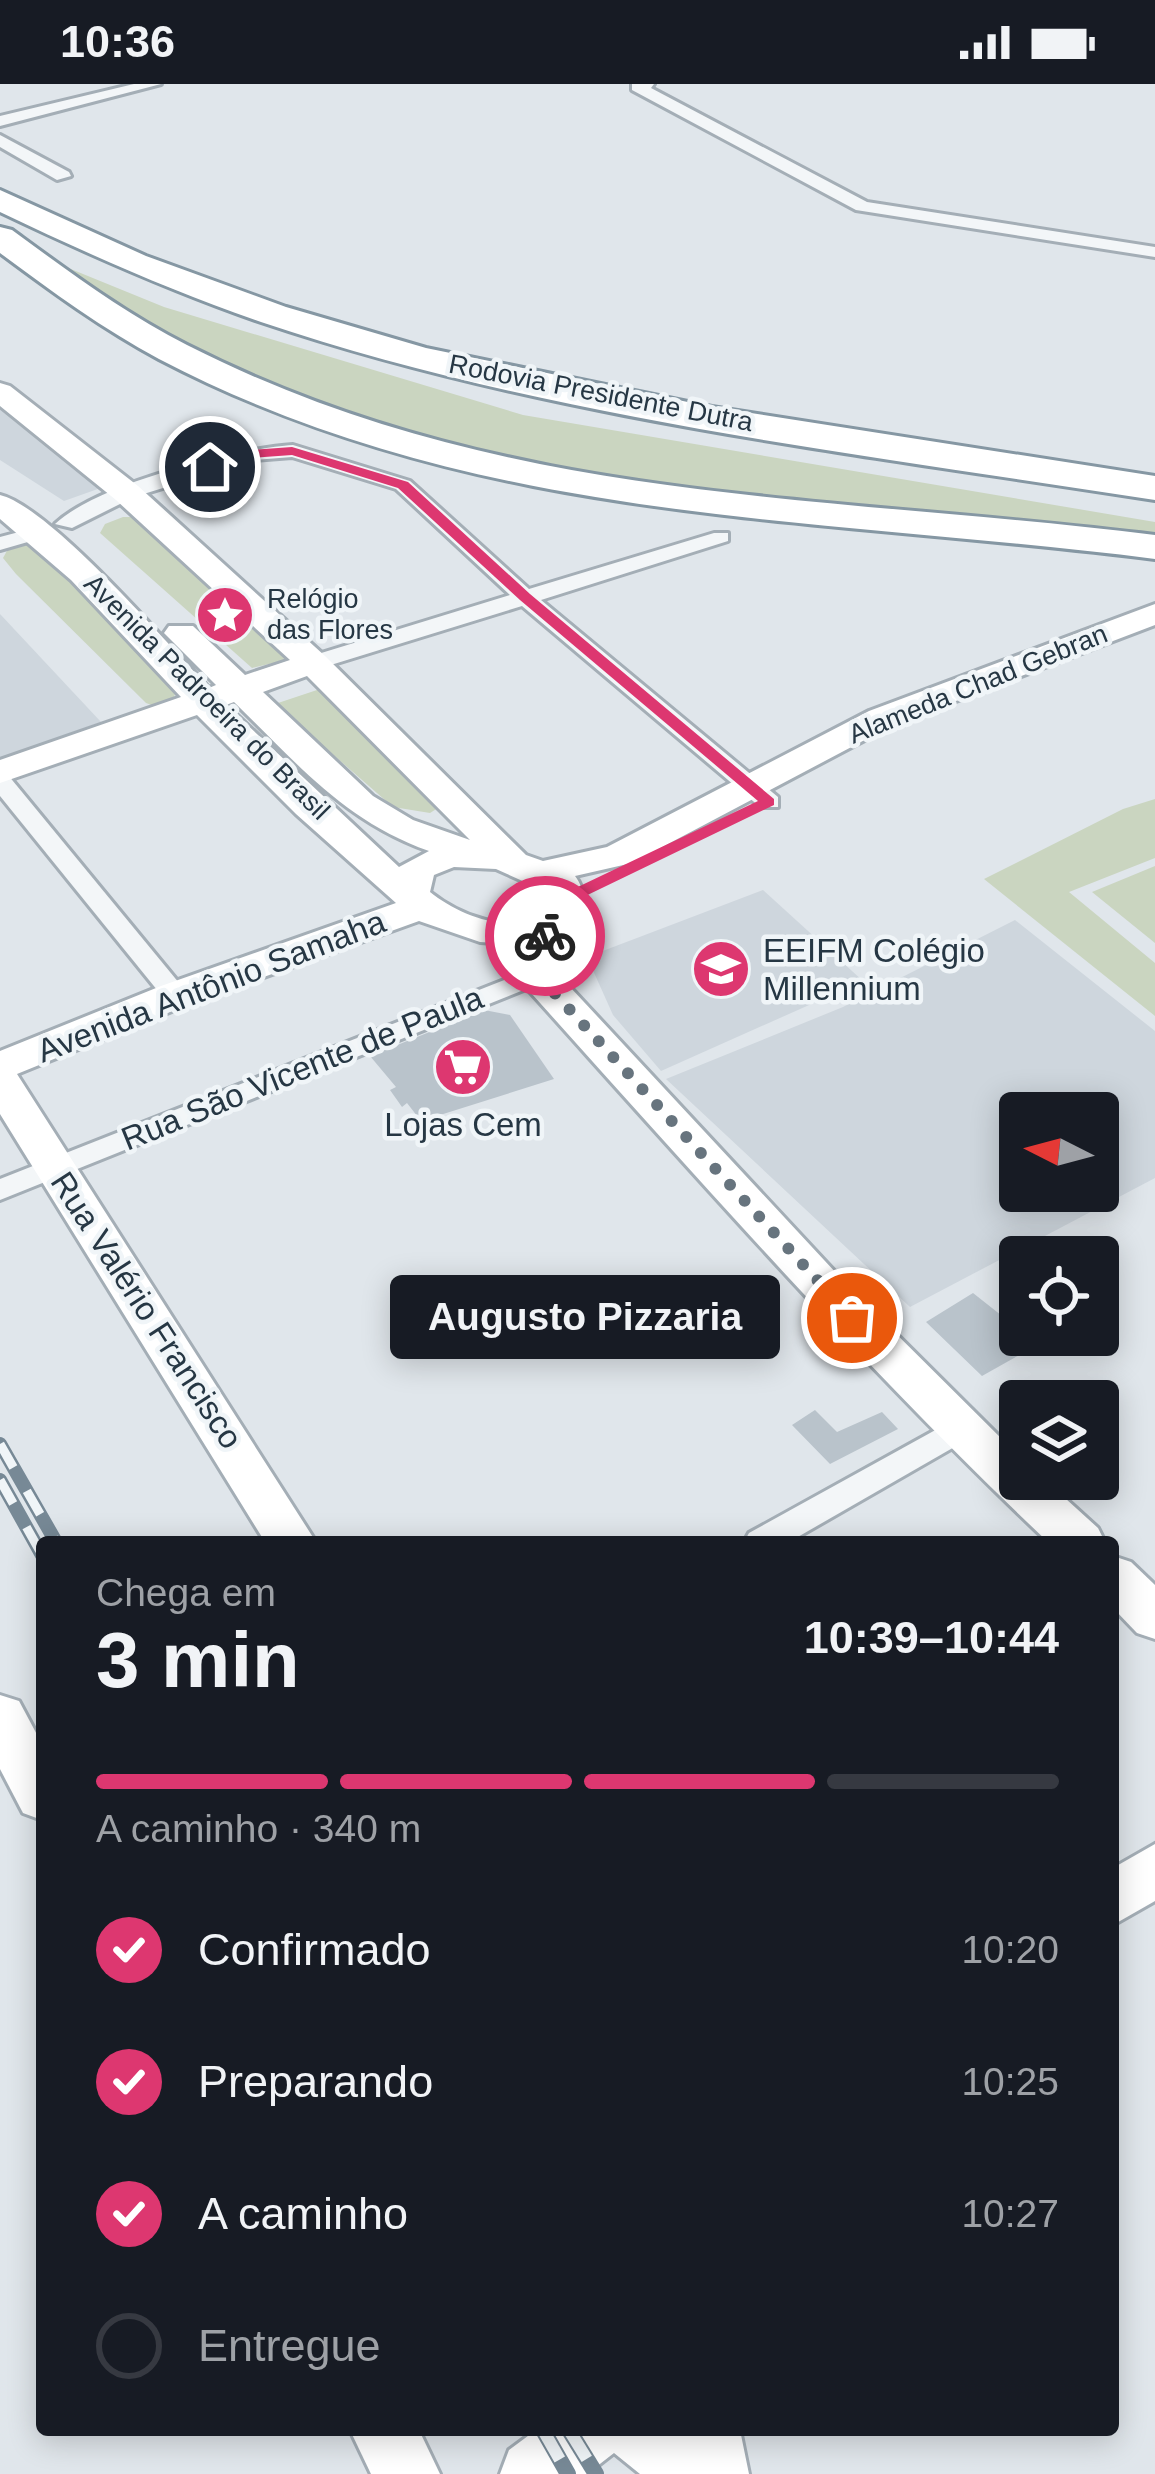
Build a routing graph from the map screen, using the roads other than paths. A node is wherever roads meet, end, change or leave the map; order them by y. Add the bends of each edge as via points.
1 (153, 84) edge
2 (646, 84) edge
3 (0, 122) edge
4 (0, 140) edge
5 (63, 176) dead end
6 (0, 200) edge
7 (0, 222) edge
8 (0, 237) edge
9 (1155, 252) edge
10 (0, 392) edge
11 (0, 474) edge
12 (1155, 488) edge
13 (127, 493) junction
14 (0, 504) edge
15 (1155, 508) edge
16 (52, 528) junction
17 (721, 538) dead end
18 (0, 544) edge
19 (1155, 547) edge
20 (525, 597) junction
21 (1155, 614) edge
22 (1155, 628) edge
23 (314, 663) junction
24 (1045, 663) junction
25 (219, 693) junction
26 (0, 776) edge
27 (759, 794) junction
28 (470, 853) junction
29 (541, 890) junction
30 (417, 900) junction
31 (538, 975) junction
32 (175, 995) junction
33 (0, 1066) edge
34 (0, 1080) edge
35 (56, 1166) junction
36 (0, 1190) edge
37 (959, 1429) junction
38 (287, 1536) edge
39 (772, 1536) edge
40 (1074, 1536) edge
41 (1119, 1582) edge
42 (1155, 1618) edge
43 (0, 1717) edge
44 (36, 1785) edge
45 (1155, 1869) edge
46 (1119, 1896) edge
47 (386, 2436) edge
48 (582, 2436) edge
49 (646, 2436) edge
50 (708, 2436) edge
51 (407, 2474) edge
52 (533, 2474) edge
53 (694, 2474) edge
54 (716, 2474) edge

1 - 3 street
2 - 9 street via 638,87 862,206
4 - 5 street
6 - 12 highway, Rodovia Presidente Dutra via 165,275 480,374
7 - 15 highway, Rodovia Presidente Dutra via 189,304 538,408
8 - 19 highway via 173,352 410,444 645,496
10 - 13 main road
11 - 16 main road, Avenida Padroeira do Brasil
13 - 16 street
13 - 20 street via 251,454 292,451 403,485
13 - 23 main road
14 - 16 main road, Avenida Padroeira do Brasil
16 - 18 street
16 - 25 main road, Avenida Padroeira do Brasil via 102,588
17 - 20 street
20 - 23 street
20 - 27 street
21 - 24 main road, Alameda Chad Gebran
22 - 24 main road, Alameda Chad Gebran
23 - 25 main road
23 - 29 main road
24 - 27 main road, Alameda Chad Gebran
25 - 26 main road
25 - 28 main road, Avenida Padroeira do Brasil via 400,828
25 - 30 main road, Avenida Padroeira do Brasil via 294,790
26 - 32 street
27 - 29 main road, Alameda Chad Gebran
28 - 29 main road, Avenida Padroeira do Brasil
28 - 30 main road via 439,856 417,869
29 - 30 main road, Avenida Padroeira do Brasil via 511,933 471,928
29 - 31 main road
30 - 32 main road, Avenida Antônio Samaha
31 - 35 street, Rua São Vicente de Paula
31 - 37 main road
32 - 33 main road, Avenida Antônio Samaha
34 - 35 main road, Rua Valério Francisco
35 - 36 street, Rua São Vicente de Paula
35 - 38 main road, Rua Valério Francisco
37 - 39 street
37 - 40 main road
41 - 42 main road
43 - 44 main road
45 - 46 main road
47 - 51 main road
48 - 52 main road
49 - 53 main road
50 - 54 main road

